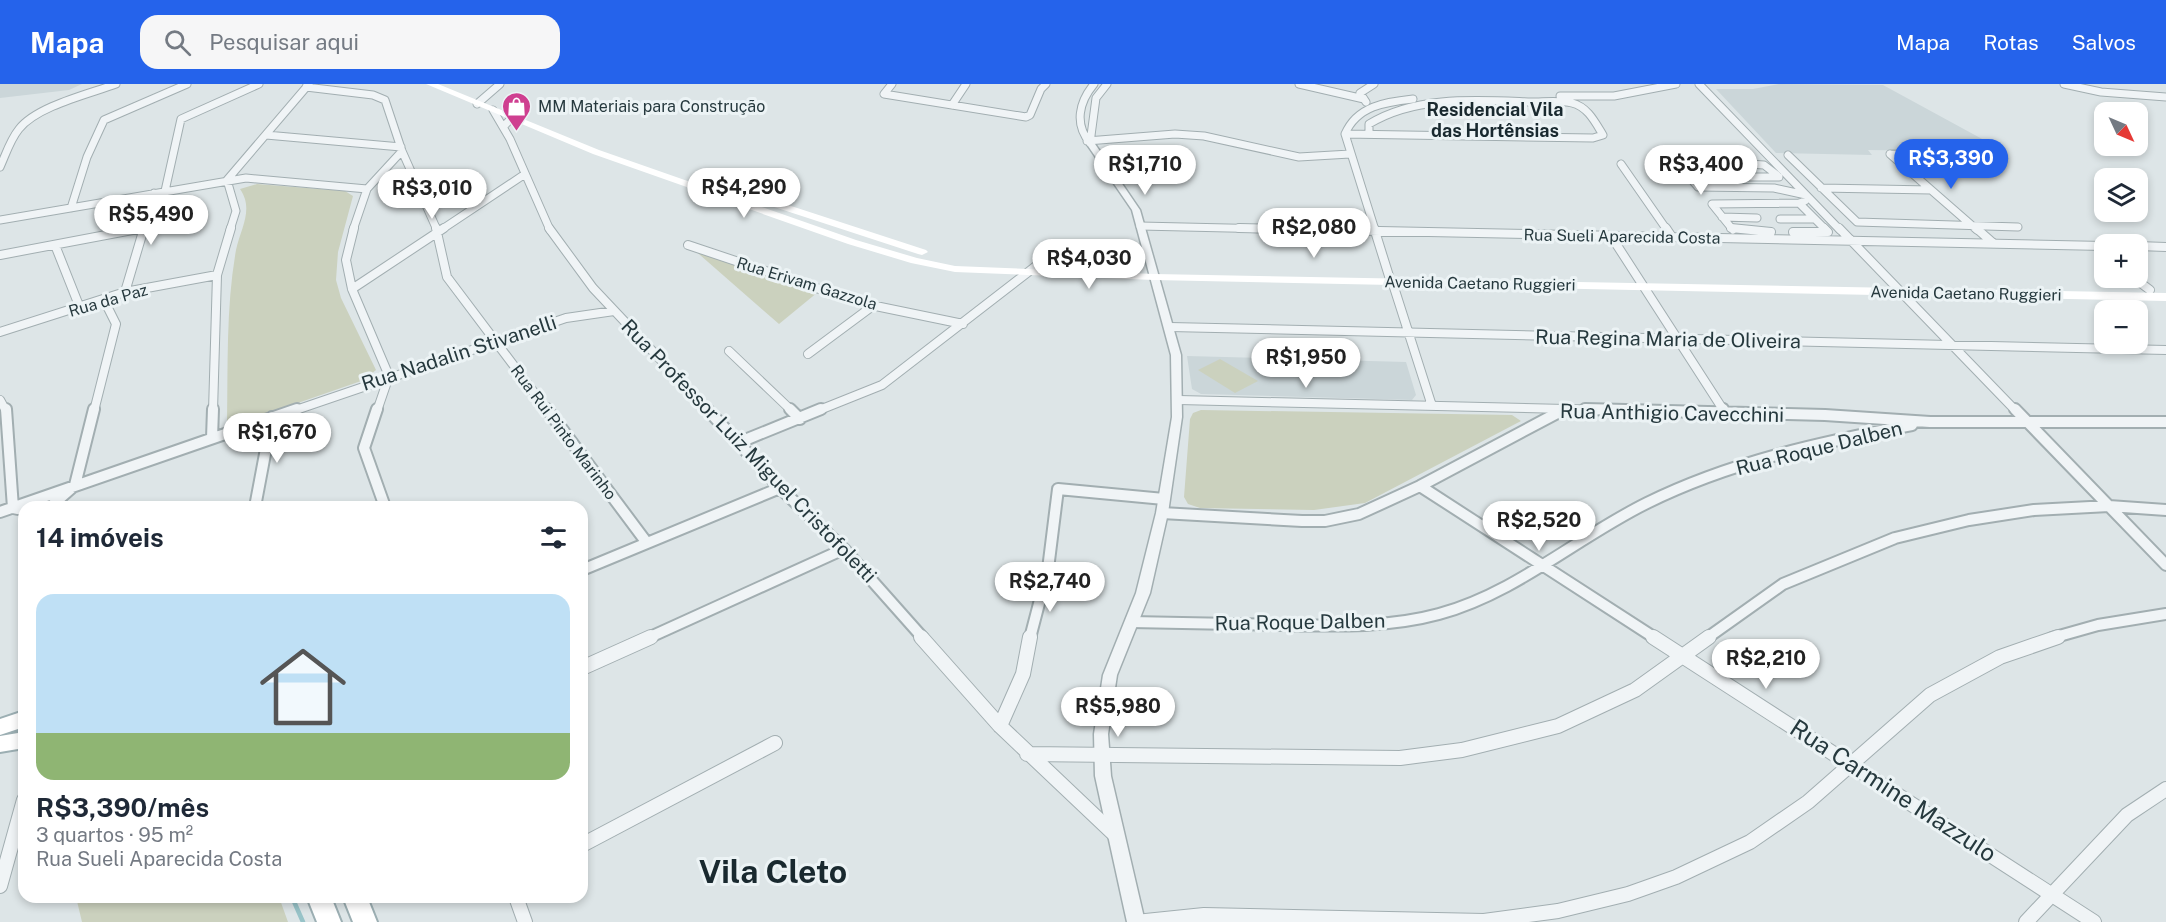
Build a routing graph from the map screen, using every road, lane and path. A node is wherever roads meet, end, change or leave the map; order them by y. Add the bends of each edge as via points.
1 (116, 84) edge
2 (187, 84) edge
3 (259, 84) edge
4 (430, 84) edge
5 (444, 84) edge
6 (500, 84) edge
7 (892, 84) edge
8 (966, 84) edge
9 (1046, 84) edge
10 (1094, 84) edge
11 (1107, 84) edge
12 (1299, 84) edge
13 (1374, 84) edge
14 (1676, 84) edge
15 (1699, 84) edge
16 (2064, 84) edge
17 (308, 85) edge
18 (2166, 97) edge
19 (1364, 99) junction
20 (480, 102) junction
21 (1378, 104) junction
22 (952, 105) junction
23 (511, 118) junction
24 (1345, 134) junction
25 (1369, 134) junction
26 (266, 135) junction
27 (1090, 141) junction
28 (401, 149) junction
29 (1350, 154) junction
30 (1788, 155) dead end
31 (1931, 155) dead end
32 (1733, 163) dead end
33 (1621, 164) dead end
34 (1706, 164) dead end
35 (0, 167) edge
36 (525, 174) junction
37 (1687, 176) junction
38 (1722, 176) dead end
39 (1742, 177) dead end
40 (1779, 177) junction
41 (227, 180) junction
42 (1821, 188) junction
43 (367, 189) junction
44 (1930, 189) junction
45 (165, 191) junction
46 (154, 193) junction
47 (1796, 194) junction
48 (1809, 198) junction
49 (1799, 203) junction
50 (71, 208) junction
51 (1722, 217) junction
52 (1757, 218) dead end
53 (1780, 219) dead end
54 (1815, 219) junction
55 (0, 220) edge
56 (1140, 226) junction
57 (1972, 226) junction
58 (2018, 227) dead end
59 (143, 228) junction
60 (1375, 231) junction
61 (438, 232) junction
62 (1771, 232) dead end
63 (1793, 232) dead end
64 (1611, 236) junction
65 (1672, 237) junction
66 (1851, 241) junction
67 (1993, 243) junction
68 (55, 245) junction
69 (688, 245) dead end
70 (2092, 246) edge
71 (2148, 246) edge
72 (2166, 247) edge
73 (0, 255) edge
74 (1030, 270) junction
75 (1153, 274) junction
76 (217, 275) junction
77 (1390, 279) junction
78 (1641, 283) junction
79 (2148, 286) edge
80 (1897, 288) junction
81 (352, 289) junction
82 (125, 292) junction
83 (2162, 295) edge
84 (104, 300) junction
85 (874, 305) junction
86 (80, 308) junction
87 (615, 311) junction
88 (963, 324) junction
89 (1170, 327) junction
90 (0, 332) edge
91 (1408, 334) junction
92 (1676, 339) junction
93 (495, 340) junction
94 (1952, 345) junction
95 (2166, 350) edge
96 (729, 351) dead end
97 (808, 354) dead end
98 (389, 376) junction
99 (0, 400) edge
100 (1179, 400) junction
101 (1432, 406) junction
102 (1561, 411) junction
103 (1725, 413) junction
104 (272, 417) junction
105 (800, 419) junction
106 (2025, 420) junction
107 (1930, 422) junction
108 (2166, 422) edge
109 (212, 438) junction
110 (740, 442) junction
111 (75, 485) junction
112 (1420, 486) junction
113 (780, 488) junction
114 (1164, 498) junction
115 (39, 501) edge
116 (57, 501) edge
117 (256, 501) edge
118 (383, 501) edge
119 (18, 502) edge
120 (2109, 507) junction
121 (18, 510) edge
122 (2166, 510) edge
123 (0, 512) edge
124 (1162, 513) junction
125 (647, 543) junction
126 (844, 549) junction
127 (2166, 565) edge
128 (1544, 566) junction
129 (588, 568) edge
130 (2166, 614) edge
131 (1131, 622) junction
132 (1682, 655) junction
133 (588, 665) edge
134 (18, 721) edge
135 (1000, 726) junction
136 (0, 728) edge
137 (18, 741) edge
138 (775, 743) dead end
139 (0, 744) edge
140 (1028, 754) junction
141 (1101, 754) junction
142 (1850, 763) junction
143 (2166, 789) edge
144 (18, 822) edge
145 (1119, 838) junction
146 (588, 841) edge
147 (0, 886) edge
148 (2053, 895) junction
149 (321, 903) edge
150 (358, 903) edge
151 (518, 903) edge
152 (329, 922) edge
153 (366, 922) edge
154 (525, 922) edge
155 (1136, 922) edge
156 (2026, 922) edge
157 (2094, 922) edge

1 - 35 street via 23,123
2 - 50 street via 104,120
3 - 45 street via 181,119
4 - 20 main road, Avenida Caetano Ruggieri
5 - 20 main road, Avenida Caetano Ruggieri
6 - 20 street
7 - 22 street via 884,94
8 - 22 street
9 - 22 street via 1030,115
10 - 27 street via 1080,108 1079,123
11 - 27 street via 1096,98
12 - 19 street
13 - 19 street via 1360,93
14 - 21 street via 1614,96 1445,98
15 - 48 street
16 - 18 street via 2101,92
17 - 26 street
17 - 28 street, Rua Rui Pinto Marinho via 386,100
19 - 21 street
20 - 23 main road, Avenida Caetano Ruggieri
20 - 23 main road, Avenida Caetano Ruggieri
21 - 24 street via 1351,120
23 - 36 street, Rua Professor Luiz Miguel Cristofoletti
23 - 74 main road, Avenida Caetano Ruggieri via 916,251
24 - 25 street
24 - 29 street
25 - 25 street via 1369,124 1384,113 1419,105 1572,103 1587,110 1603,135 1593,138
26 - 28 street
26 - 41 street
27 - 29 street via 1175,134 1204,136 1299,157
27 - 56 street via 1134,203
28 - 43 street
28 - 61 street, Rua Rui Pinto Marinho
29 - 60 street
30 - 42 street
31 - 44 street via 1889,154
32 - 40 street via 1764,165
33 - 65 street
34 - 37 street via 1681,165
36 - 61 street
36 - 87 street, Rua Professor Luiz Miguel Cristofoletti via 550,229 601,299
37 - 38 street
37 - 47 street via 1698,187 1774,188
39 - 40 street
40 - 47 street
41 - 43 street via 246,178
41 - 45 street
41 - 76 street via 236,211
42 - 44 street
42 - 57 street via 1859,223
43 - 81 street via 346,260
44 - 57 street
45 - 46 street
46 - 50 street
46 - 59 street
47 - 48 street
48 - 49 street
48 - 66 street
49 - 51 street via 1713,202
49 - 54 street
50 - 55 street
51 - 52 street
51 - 62 street via 1733,230
53 - 54 street
54 - 63 street via 1828,232
56 - 60 street, Rua Sueli Aparecida Costa
56 - 75 street
57 - 58 street
57 - 67 street
59 - 68 street
59 - 82 street
60 - 64 street, Rua Sueli Aparecida Costa
60 - 77 street
61 - 81 street
61 - 93 street, Rua Rui Pinto Marinho via 447,277
64 - 65 street, Rua Sueli Aparecida Costa
64 - 78 street
65 - 66 street, Rua Sueli Aparecida Costa
66 - 67 street, Rua Sueli Aparecida Costa
66 - 80 street
67 - 70 street, Rua Sueli Aparecida Costa
68 - 73 street
68 - 86 street
69 - 85 street, Rua Erivam Gazzola
71 - 72 street
74 - 75 main road, Avenida Caetano Ruggieri
74 - 88 street
75 - 77 main road, Avenida Caetano Ruggieri
75 - 89 street
76 - 82 street, Rua da Paz
76 - 109 street
77 - 78 main road, Avenida Caetano Ruggieri
77 - 91 street
78 - 80 main road, Avenida Caetano Ruggieri
78 - 92 street
79 - 83 street
80 - 83 main road, Avenida Caetano Ruggieri
80 - 94 street
81 - 98 street
82 - 84 street, Rua da Paz
84 - 86 street, Rua da Paz
84 - 111 street via 116,324
85 - 88 street, Rua Erivam Gazzola
85 - 97 street
86 - 90 street, Rua da Paz
87 - 93 street, Rua Nadalin Stivanelli via 566,318
87 - 110 street, Rua Professor Luiz Miguel Cristofoletti
88 - 105 street via 882,386
89 - 91 street, Rua Regina Maria de Oliveira
89 - 100 street
91 - 92 street, Rua Regina Maria de Oliveira
91 - 101 street
92 - 94 street, Rua Regina Maria de Oliveira
92 - 103 street
93 - 98 street, Rua Nadalin Stivanelli
93 - 125 street, Rua Rui Pinto Marinho
94 - 95 street, Rua Regina Maria de Oliveira
94 - 106 street
96 - 105 street
98 - 104 street, Rua Nadalin Stivanelli
98 - 118 street via 364,448
99 - 119 street via 6,408
100 - 101 street, Rua Anthigio Cavecchini
100 - 114 street
101 - 102 street, Rua Anthigio Cavecchini
102 - 103 street, Rua Anthigio Cavecchini
102 - 112 street
103 - 107 street, Rua Anthigio Cavecchini
104 - 109 street, Rua Nadalin Stivanelli
104 - 117 street
105 - 110 street
106 - 107 street, Rua Anthigio Cavecchini
106 - 108 street, Rua Anthigio Cavecchini
106 - 120 street
107 - 128 street, Rua Roque Dalben via 1801,448 1699,480 1594,531
109 - 111 street, Rua Nadalin Stivanelli
110 - 113 street, Rua Professor Luiz Miguel Cristofoletti
111 - 115 street, Rua Nadalin Stivanelli
111 - 116 street
112 - 124 street via 1359,514 1325,520
112 - 128 street, Rua Carmine Mazzulo
113 - 125 street
113 - 126 street, Rua Professor Luiz Miguel Cristofoletti
114 - 124 street
114 - 135 street via 1058,489 1048,569 1023,674
120 - 122 street
120 - 127 street
120 - 132 street via 2012,513 1895,538 1783,584
121 - 123 street, Rua Nadalin Stivanelli
124 - 131 street via 1143,593
125 - 129 street
126 - 133 street
126 - 135 street, Rua Professor Luiz Miguel Cristofoletti
128 - 131 street, Rua Roque Dalben via 1511,586 1440,614 1369,626
128 - 132 street, Rua Carmine Mazzulo
130 - 142 street via 2098,625 2000,657 1930,694
131 - 141 street via 1110,675
132 - 141 street via 1635,690 1558,726 1462,750 1400,758
132 - 142 street, Rua Carmine Mazzulo
134 - 136 main road
135 - 140 street, Rua Professor Luiz Miguel Cristofoletti
137 - 139 main road
138 - 146 street
140 - 141 street
140 - 145 street, Rua Professor Luiz Miguel Cristofoletti
141 - 145 street
142 - 148 street, Rua Carmine Mazzulo
142 - 155 street via 1808,802 1720,858 1628,894 1558,911 1484,921 1204,915
143 - 148 street via 2127,815
144 - 147 street
145 - 155 street
148 - 156 street
148 - 157 street, Rua Carmine Mazzulo
149 - 152 main road
150 - 153 main road
151 - 154 street

